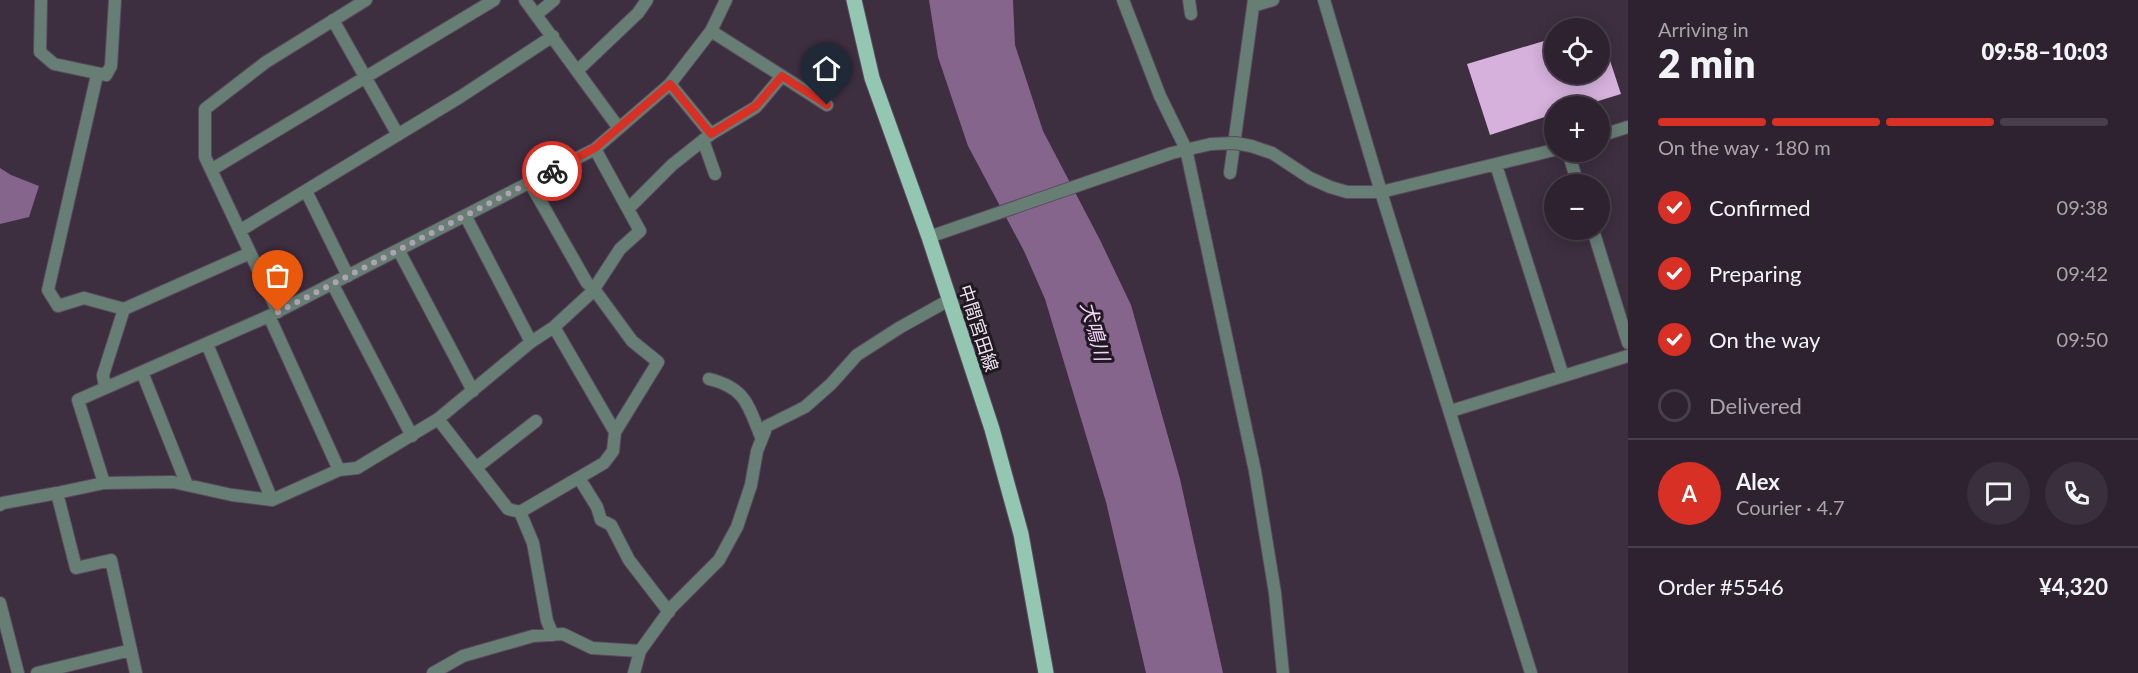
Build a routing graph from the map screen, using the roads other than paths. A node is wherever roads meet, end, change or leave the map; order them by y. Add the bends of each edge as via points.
1 (41, 0) edge
2 (115, 0) edge
3 (366, 0) edge
4 (494, 0) edge
5 (525, 0) edge
6 (554, 0) edge
7 (647, 0) edge
8 (726, 0) edge
9 (854, 0) edge
10 (1123, 0) edge
11 (1189, 0) edge
12 (1273, 0) edge
13 (1324, 0) edge
14 (1254, 3) edge
15 (1191, 14) dead end
16 (536, 15) junction
17 (333, 20) junction
18 (711, 30) junction
19 (553, 36) junction
20 (577, 71) junction
21 (97, 75) junction
22 (782, 76) junction
23 (366, 78) junction
24 (670, 84) junction
25 (827, 105) dead end
26 (618, 127) junction
27 (1628, 127) edge
28 (1610, 133) edge
29 (398, 135) junction
30 (707, 137) junction
31 (595, 148) junction
32 (1186, 149) junction
33 (1544, 153) edge
34 (1497, 165) junction
35 (211, 170) junction
36 (1230, 173) dead end
37 (715, 174) dead end
38 (530, 183) junction
39 (306, 191) junction
40 (1381, 192) junction
41 (628, 209) junction
42 (466, 217) junction
43 (241, 230) junction
44 (929, 237) junction
45 (1596, 240) edge
46 (399, 251) junction
47 (250, 253) junction
48 (348, 276) junction
49 (333, 285) junction
50 (594, 289) junction
51 (949, 300) junction
52 (124, 309) junction
53 (273, 314) junction
54 (554, 327) junction
55 (531, 342) junction
56 (1628, 343) edge
57 (207, 344) junction
58 (1628, 356) edge
59 (142, 372) junction
60 (1563, 376) junction
61 (709, 379) dead end
62 (105, 388) junction
63 (473, 391) junction
64 (1451, 411) junction
65 (438, 419) junction
66 (536, 421) dead end
67 (615, 432) junction
68 (412, 436) junction
69 (761, 437) junction
70 (477, 467) junction
71 (339, 470) junction
72 (579, 478) junction
73 (104, 483) junction
74 (187, 485) junction
75 (57, 493) junction
76 (273, 500) junction
77 (0, 506) edge
78 (520, 512) junction
79 (0, 603) edge
80 (669, 612) junction
81 (553, 634) junction
82 (131, 650) junction
83 (640, 651) junction
84 (18, 673) edge
85 (37, 673) edge
86 (136, 673) edge
87 (433, 673) edge
88 (634, 673) edge
89 (1046, 673) edge
90 (1283, 673) edge
91 (1531, 673) edge

1 - 21 street via 40,52 54,64
2 - 21 street via 111,66 106,75
3 - 17 street
4 - 23 street
5 - 16 street
6 - 16 street
7 - 20 street
8 - 18 street
9 - 44 main road, 中間宮田線 via 872,78
10 - 32 street via 1160,96
11 - 15 street
12 - 14 street
13 - 40 street
14 - 36 street
16 - 19 street
17 - 23 street
17 - 35 street via 266,62 205,109 205,157
18 - 22 street
18 - 24 street
19 - 20 street
19 - 29 street
20 - 26 street
21 - 52 street via 48,290 58,306 84,298
22 - 25 street
22 - 30 street via 756,106
23 - 29 street
23 - 35 street
24 - 26 street
24 - 30 street
26 - 31 street
27 - 28 street
29 - 39 street
30 - 37 street
30 - 41 street
31 - 38 street
31 - 41 street
32 - 40 street, bridge via 1211,144 1251,146 1272,153 1330,188
32 - 44 street
32 - 90 street via 1255,471 1275,593
33 - 34 street
34 - 40 street
34 - 60 street
35 - 43 street
38 - 42 street
38 - 50 street via 586,283
39 - 43 street
39 - 48 street
40 - 64 street
41 - 50 street via 640,231 620,249
42 - 46 street
42 - 55 street
43 - 47 street
44 - 51 main road, 中間宮田線
45 - 56 street
46 - 48 street
46 - 63 street
47 - 52 street
47 - 53 street
48 - 49 street
49 - 53 street
49 - 68 street
50 - 54 street
50 - 67 street via 632,341 658,362
51 - 69 street via 857,356 805,407 766,426
51 - 89 main road, 中間宮田線 via 992,429 1021,534
52 - 62 street via 103,375
53 - 57 street
53 - 71 street
54 - 55 street
54 - 67 street
55 - 63 street
57 - 59 street
57 - 76 street
58 - 60 street
59 - 62 street
59 - 74 street
60 - 64 street
61 - 69 street via 741,393
62 - 73 street via 78,400
63 - 65 street
64 - 91 street
65 - 68 street
65 - 70 street
66 - 70 street
67 - 72 street via 613,451 604,463
68 - 71 street via 357,468
69 - 80 street via 751,486 733,535 719,560
70 - 78 street via 508,509
71 - 76 street
72 - 78 street
72 - 80 street via 601,520 611,525 629,560
73 - 74 street
73 - 75 street
74 - 76 street
75 - 77 street via 3,502
75 - 82 street via 75,568 111,560
78 - 81 street via 533,543
79 - 84 street
80 - 83 street
81 - 83 street via 562,634 592,648
81 - 87 street via 463,656
82 - 85 street
82 - 86 street
83 - 88 street

